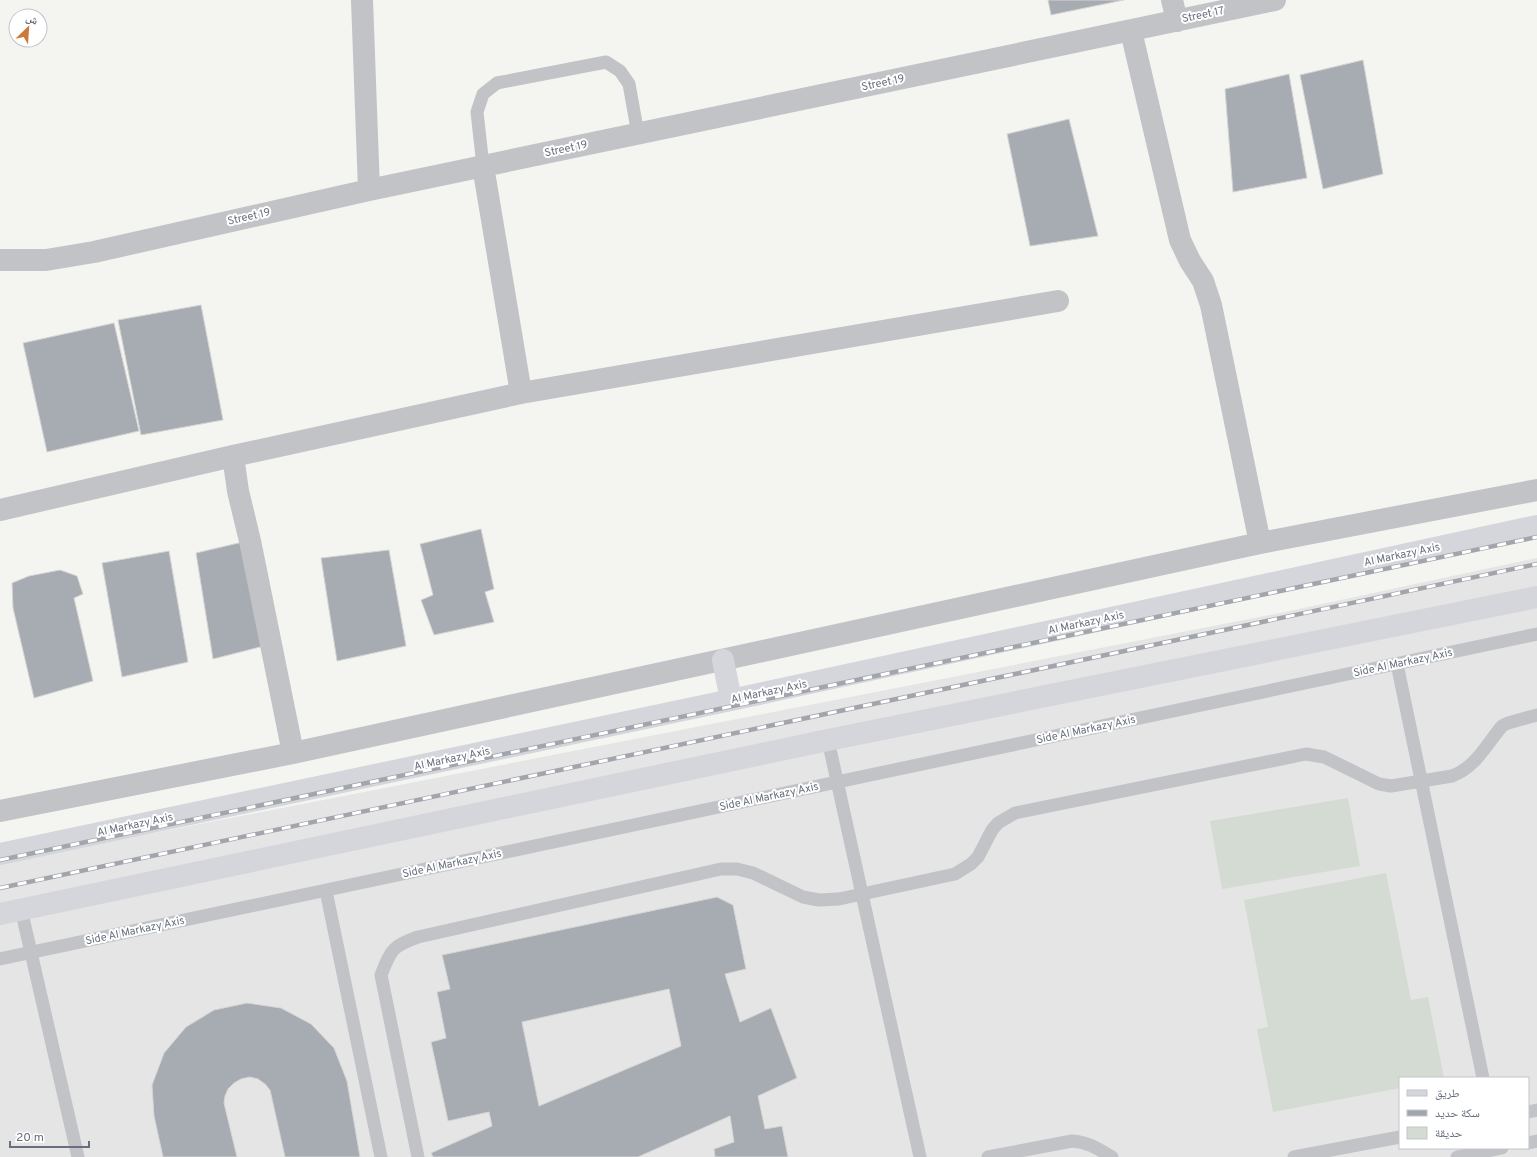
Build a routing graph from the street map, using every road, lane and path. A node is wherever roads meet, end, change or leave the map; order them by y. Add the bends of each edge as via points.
1 (362, 0) edge
2 (1172, 0) edge
3 (1275, 0) edge
4 (1177, 21) junction
5 (1131, 31) junction
6 (638, 134) junction
7 (483, 166) junction
8 (369, 190) junction
9 (0, 260) edge
10 (1058, 301) dead end
11 (521, 393) junction
12 (233, 456) junction
13 (1537, 490) edge
14 (0, 510) edge
15 (1537, 526) edge
16 (1260, 543) junction
17 (1537, 597) edge
18 (1537, 634) edge
19 (723, 660) junction
20 (1397, 664) junction
21 (731, 700) junction
22 (1537, 716) edge
23 (828, 740) junction
24 (293, 753) junction
25 (1422, 781) junction
26 (838, 782) junction
27 (0, 811) edge
28 (0, 854) edge
29 (326, 890) junction
30 (862, 894) junction
31 (21, 909) junction
32 (0, 914) edge
33 (31, 953) junction
34 (0, 959) edge
35 (1483, 1077) edge
36 (1399, 1137) edge
37 (1497, 1149) edge
38 (78, 1157) edge
39 (381, 1157) edge
40 (418, 1157) edge
41 (920, 1157) edge
42 (988, 1157) edge
43 (1112, 1157) edge
44 (1294, 1157) edge
45 (1457, 1157) edge

1 - 8 street
2 - 4 street
3 - 4 street, Street 17
4 - 5 street, Street 17
5 - 6 street, Street 19
5 - 16 street via 1179,234 1187,256 1203,281 1211,305
6 - 7 street, Street 19
6 - 7 lane via 629,84 620,71 606,62 497,83 483,94 477,112
7 - 8 street, Street 19
7 - 11 street
8 - 9 street, Street 19 via 94,252 46,260
10 - 11 street
11 - 12 street
12 - 14 street
12 - 24 street via 238,491
13 - 16 street
15 - 21 main road, Al Markazy Axis
16 - 19 street
17 - 23 main road
18 - 20 lane, Side Al Markazy Axis
19 - 21 main road
19 - 24 street
20 - 25 lane
20 - 26 lane, Side Al Markazy Axis
21 - 28 main road, Al Markazy Axis
22 - 25 lane via 1502,726 1468,768 1460,773
23 - 26 lane
23 - 31 main road
24 - 27 street
25 - 30 lane via 1391,786 1379,784 1329,759 1306,754 1048,806 1006,817 992,830 978,857 959,872
25 - 35 lane
26 - 29 lane, Side Al Markazy Axis
26 - 30 lane
29 - 33 lane, Side Al Markazy Axis
29 - 39 lane
30 - 40 lane via 819,900 803,897 753,873 721,869 418,937 403,943 393,949 381,975
30 - 41 lane
31 - 32 main road
31 - 33 lane
33 - 34 lane, Side Al Markazy Axis
33 - 38 lane
36 - 44 lane
37 - 45 lane
42 - 43 lane via 1072,1142 1091,1145

